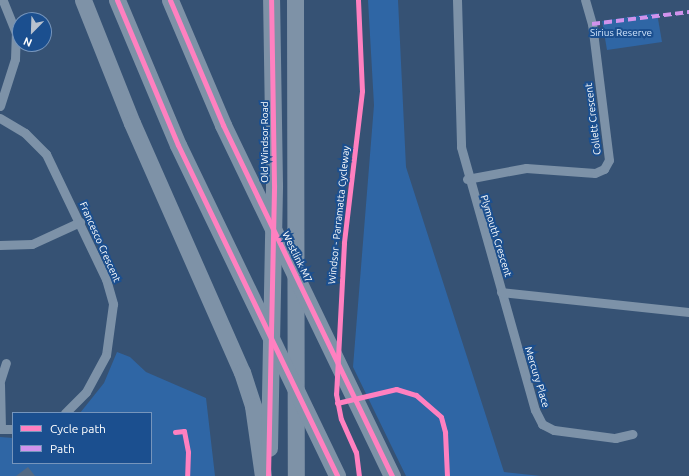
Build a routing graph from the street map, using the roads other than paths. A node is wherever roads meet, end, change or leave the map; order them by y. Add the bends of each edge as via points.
1 (3, 0) edge
2 (83, 0) edge
3 (117, 0) edge
4 (170, 0) edge
5 (271, 0) edge
6 (457, 0) edge
7 (585, 0) edge
8 (295, 1) edge
9 (0, 106) edge
10 (0, 118) edge
11 (467, 179) junction
12 (80, 222) junction
13 (0, 245) edge
14 (501, 292) junction
15 (689, 312) edge
16 (6, 363) dead end
17 (0, 383) edge
18 (66, 412) edge
19 (0, 429) edge
20 (12, 429) edge
21 (633, 434) dead end
22 (264, 476) edge
23 (268, 476) edge
24 (296, 476) edge
25 (337, 476) edge
26 (392, 476) edge

1 - 9 street via 16,33 16,59
2 - 22 highway via 135,131 242,372 256,421
3 - 25 highway, bridge via 178,145
4 - 26 highway, Westlink M7, bridge via 223,125
5 - 23 highway, Old Windsor Road via 274,185
6 - 11 street, Plymouth Crescent via 461,147
7 - 11 street, Collett Crescent via 592,24 609,160 604,169 595,173 526,168
8 - 24 highway
10 - 12 street, Francesco Crescent via 25,133 46,154
11 - 14 street, Plymouth Crescent
12 - 13 street via 32,244
12 - 18 street, Francesco Crescent via 106,279 113,304 112,330 97,375
14 - 15 street, Plymouth Crescent
14 - 21 street, Mercury Place via 534,410 542,424 554,430 615,438
16 - 17 street
17 - 19 street
19 - 20 street

